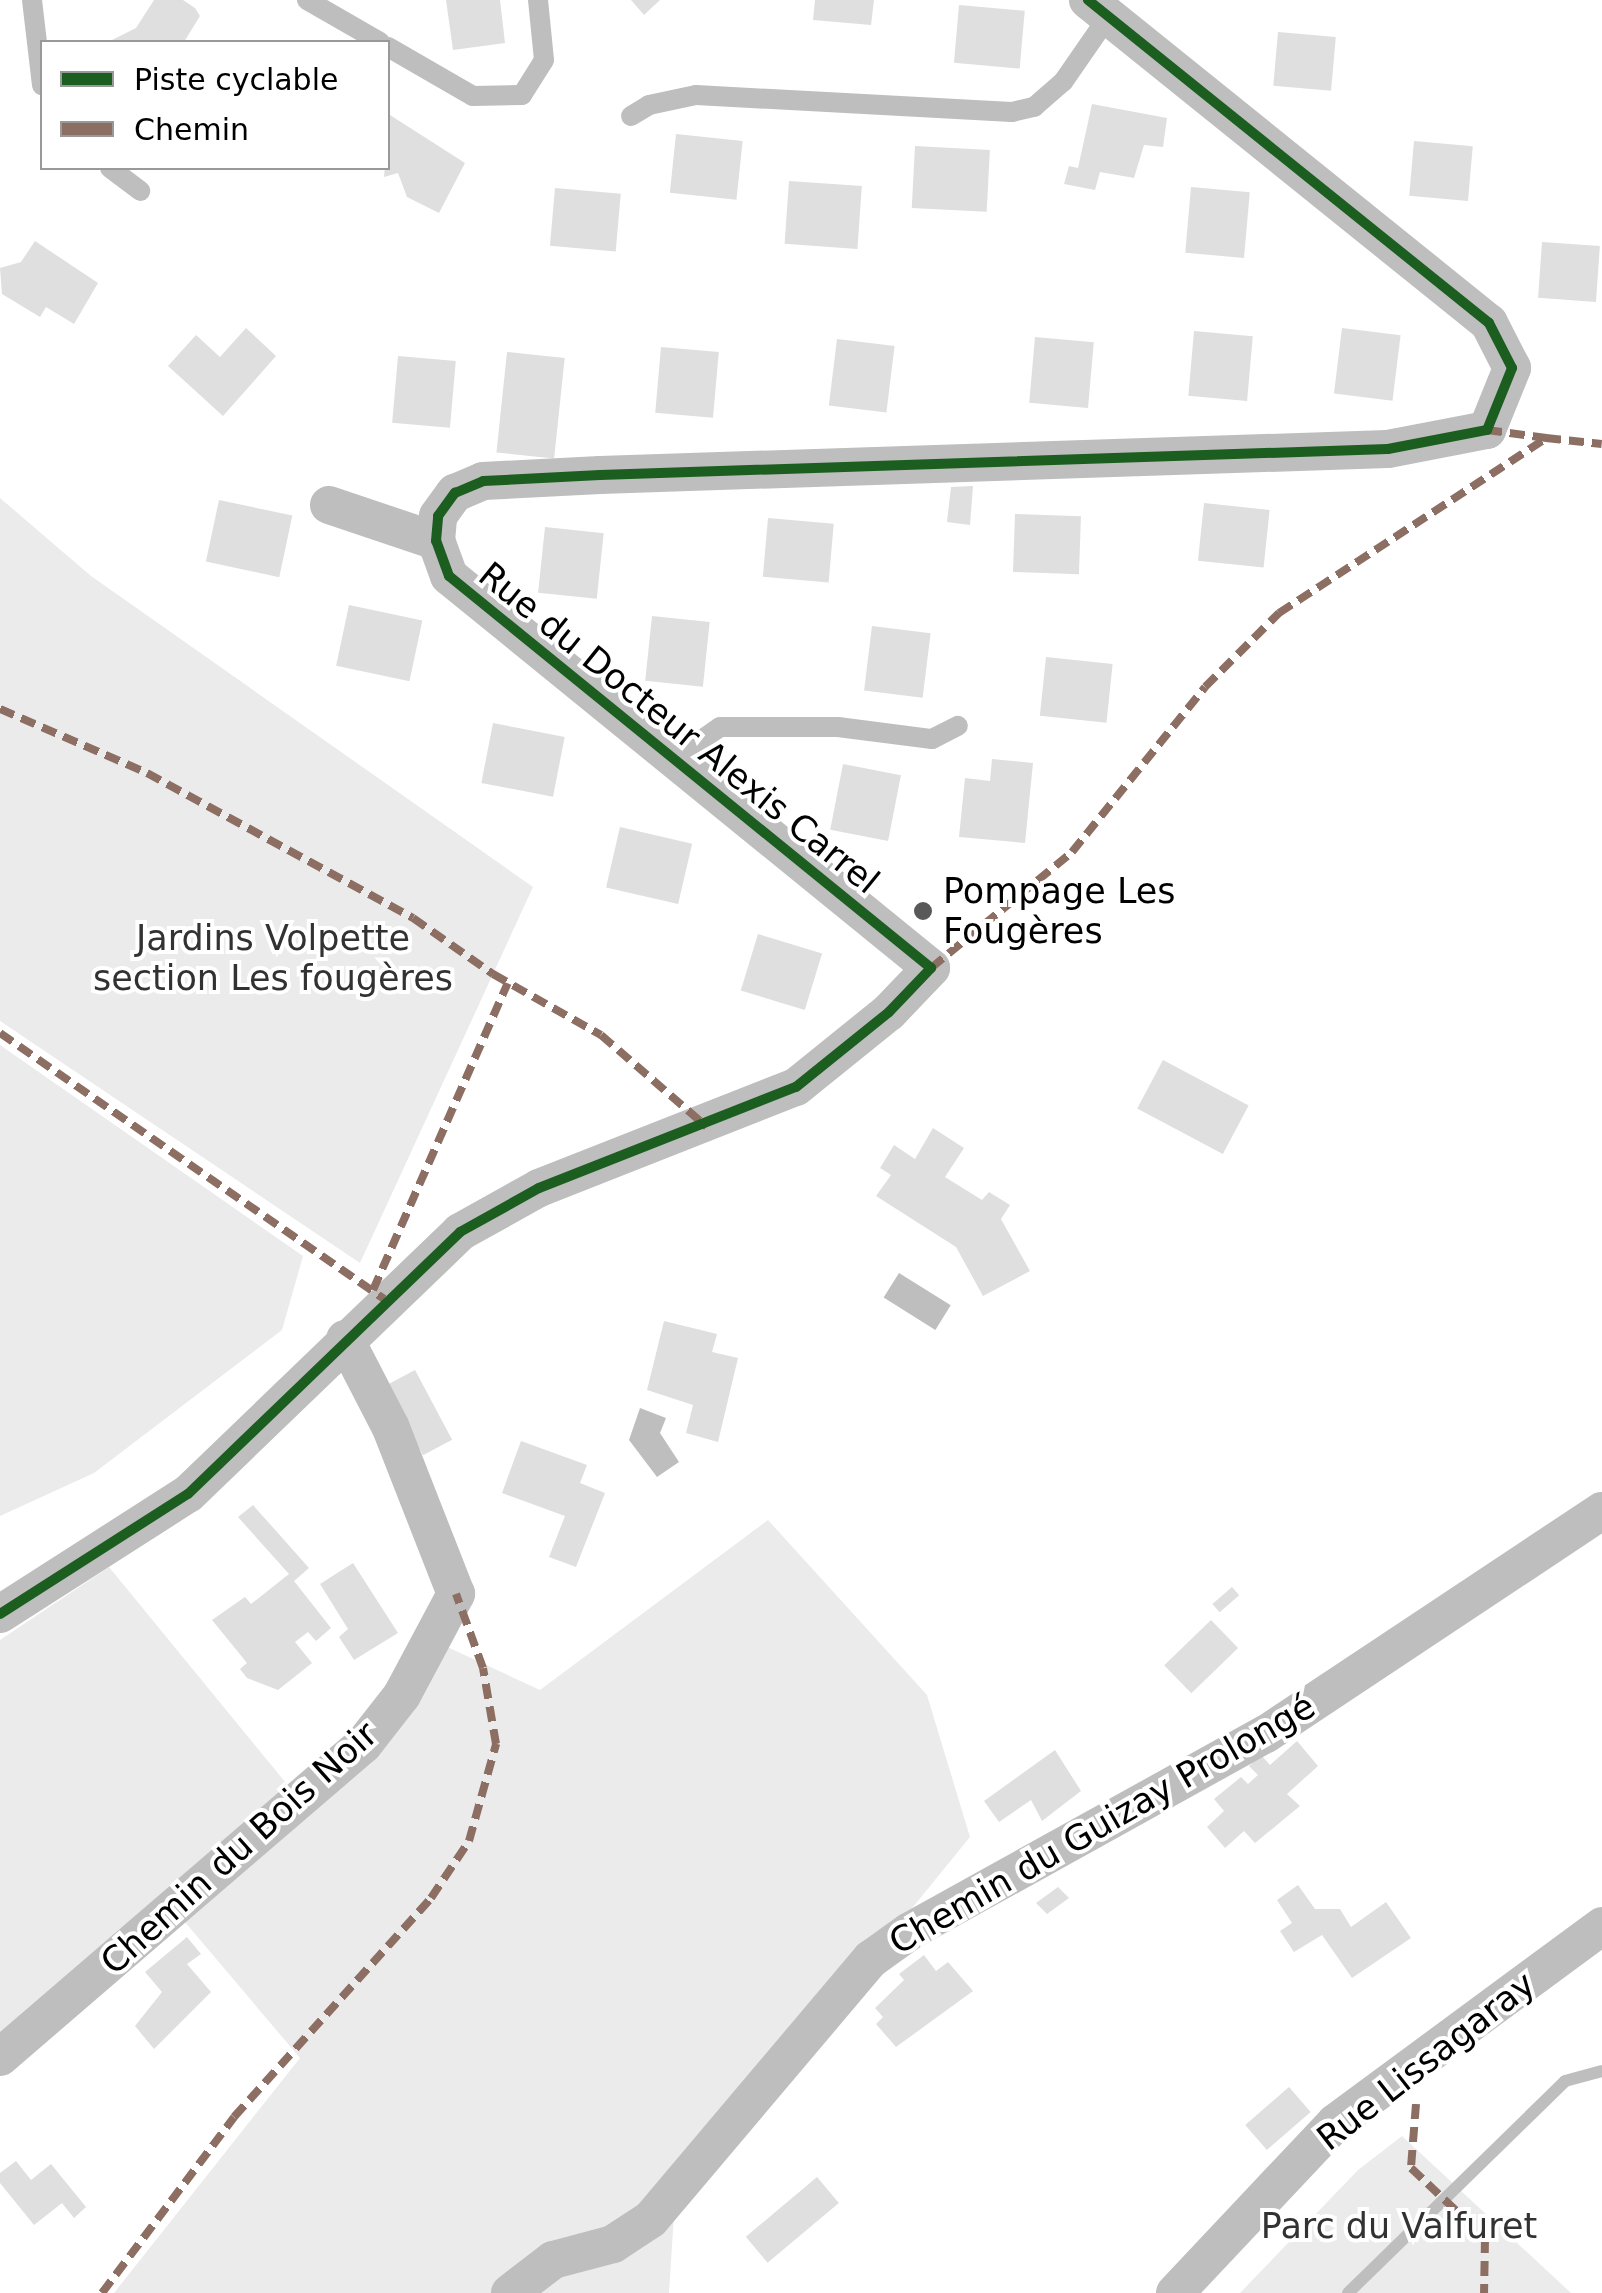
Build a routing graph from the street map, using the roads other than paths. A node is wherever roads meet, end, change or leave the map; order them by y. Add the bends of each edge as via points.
1 (32, 0) edge
2 (307, 0) edge
3 (538, 0) edge
4 (1098, 8) edge
5 (377, 40) edge
6 (390, 48) edge
7 (40, 68) edge
8 (631, 116) dead end
9 (112, 170) edge
10 (140, 192) dead end
11 (329, 505) dead end
12 (436, 541) junction
13 (958, 726) dead end
14 (673, 760) junction
15 (346, 1339) junction
16 (1602, 1511) edge
17 (0, 1614) edge
18 (1602, 1926) edge
19 (0, 2057) edge
20 (510, 2293) edge
21 (1175, 2293) edge

1 - 7 lane
2 - 5 lane
3 - 6 lane via 544,60 522,95 474,96
4 - 8 lane via 1063,82 1034,107 1012,112 696,96 649,105
4 - 12 street via 1489,323 1512,368 1487,430 1388,448 483,481 455,492 438,516
9 - 10 lane
11 - 12 street
12 - 14 street, Rue du Docteur Alexis Carrel via 449,576
13 - 14 lane, Rue du Docteur Alexis Carrel via 932,740 838,727 720,727
14 - 15 street, Rue du Docteur Alexis Carrel via 932,968 889,1012 796,1086 539,1188 460,1232
15 - 17 street, Rue du Docteur Alexis Carrel via 188,1494
15 - 19 street, Chemin du Bois Noir via 390,1426 456,1594 402,1695 364,1744
16 - 20 street, Chemin du Guizay Prolongé via 1266,1734 910,1930 872,1958 651,2219 613,2244 553,2260
18 - 21 street, Rue Lissagaray via 1336,2123

